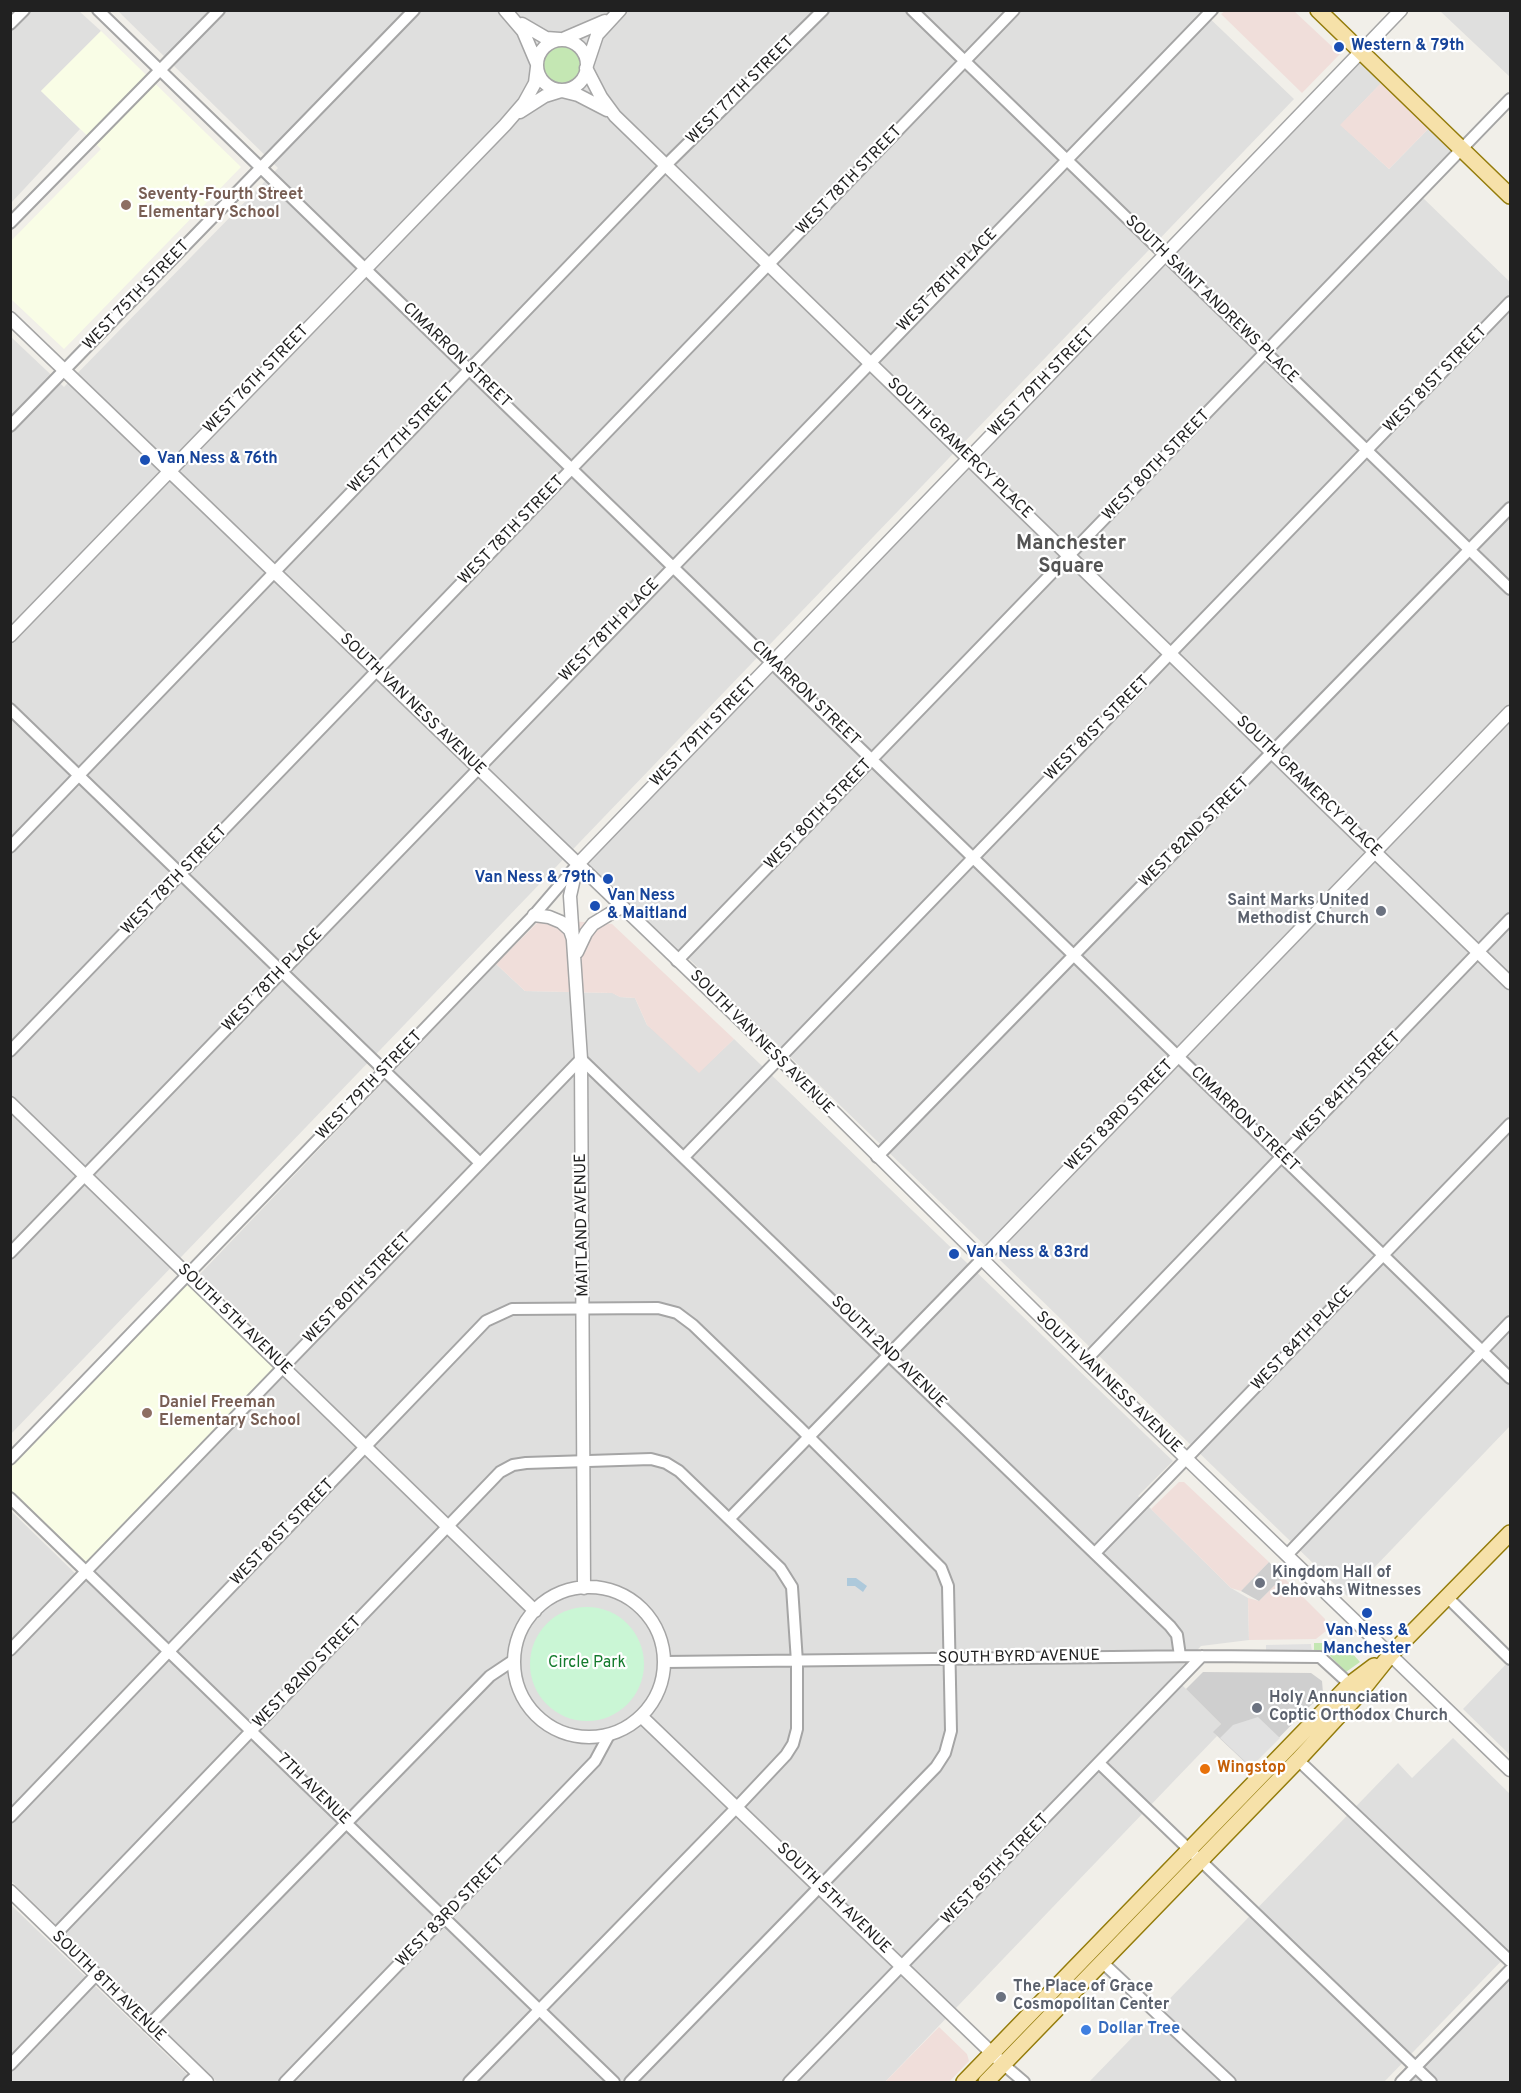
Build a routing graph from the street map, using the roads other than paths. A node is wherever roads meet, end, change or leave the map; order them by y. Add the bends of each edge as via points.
1 (24, 10) edge
2 (98, 10) edge
3 (219, 10) edge
4 (414, 10) edge
5 (823, 10) edge
6 (912, 10) edge
7 (1014, 10) edge
8 (1212, 10) edge
9 (1318, 10) edge
10 (1401, 10) edge
11 (507, 12) edge
12 (617, 13) edge
13 (10, 24) edge
14 (562, 39) junction
15 (1361, 52) junction
16 (965, 62) junction
17 (537, 66) junction
18 (586, 67) junction
19 (159, 70) junction
20 (561, 91) junction
21 (1510, 99) edge
22 (615, 116) junction
23 (505, 125) junction
24 (1462, 150) junction
25 (1067, 160) junction
26 (666, 165) junction
27 (261, 168) junction
28 (1510, 196) edge
29 (10, 223) edge
30 (1165, 255) junction
31 (769, 265) junction
32 (365, 268) junction
33 (1510, 302) edge
34 (10, 318) edge
35 (1267, 353) junction
36 (869, 362) junction
37 (469, 369) junction
38 (65, 370) junction
39 (10, 426) edge
40 (1368, 451) junction
41 (969, 459) junction
42 (573, 468) junction
43 (170, 470) junction
44 (1510, 508) edge
45 (1470, 550) junction
46 (1070, 556) junction
47 (672, 566) junction
48 (274, 571) junction
49 (1510, 589) edge
50 (10, 636) edge
51 (1171, 654) junction
52 (773, 662) junction
53 (377, 672) junction
54 (10, 709) edge
55 (1510, 712) edge
56 (1273, 753) junction
57 (873, 760) junction
58 (477, 769) junction
59 (79, 775) junction
60 (10, 847) edge
61 (1375, 852) junction
62 (972, 857) junction
63 (577, 865) junction
64 (182, 874) junction
65 (621, 907) junction
66 (534, 915) junction
67 (1510, 919) edge
68 (575, 950) junction
69 (1479, 952) junction
70 (1074, 956) junction
71 (677, 961) junction
72 (282, 972) junction
73 (1510, 983) edge
74 (10, 1051) edge
75 (1178, 1056) junction
76 (581, 1059) junction
77 (778, 1059) junction
78 (384, 1071) junction
79 (10, 1103) edge
80 (1510, 1124) edge
81 (685, 1156) junction
82 (878, 1157) junction
83 (1282, 1157) junction
84 (480, 1163) junction
85 (86, 1175) junction
86 (10, 1253) edge
87 (1384, 1256) junction
88 (982, 1259) junction
89 (188, 1277) junction
90 (584, 1307) junction
91 (1510, 1322) edge
92 (1482, 1351) junction
93 (889, 1353) junction
94 (1085, 1361) junction
95 (283, 1366) junction
96 (1510, 1378) edge
97 (809, 1436) junction
98 (365, 1448) junction
99 (10, 1459) edge
100 (1186, 1459) junction
101 (585, 1460) junction
102 (10, 1498) edge
103 (729, 1519) junction
104 (447, 1526) junction
105 (1510, 1533) edge
106 (1095, 1553) junction
107 (1287, 1555) junction
108 (87, 1570) junction
109 (584, 1588) junction
110 (1447, 1597) junction
111 (535, 1611) junction
112 (10, 1650) edge
113 (170, 1651) junction
114 (1391, 1654) junction
115 (1180, 1656) junction
116 (1202, 1656) junction
117 (951, 1659) junction
118 (1510, 1659) edge
119 (514, 1660) junction
120 (664, 1662) junction
121 (797, 1662) junction
122 (1354, 1689) junction
123 (641, 1716) junction
124 (252, 1731) junction
125 (609, 1735) junction
126 (1298, 1760) junction
127 (1100, 1764) junction
128 (1510, 1770) edge
129 (738, 1806) junction
130 (10, 1817) edge
131 (346, 1822) junction
132 (1191, 1850) junction
133 (1202, 1861) junction
134 (821, 1887) junction
135 (10, 1891) edge
136 (444, 1919) junction
137 (55, 1935) junction
138 (1510, 1961) edge
139 (1102, 1962) junction
140 (902, 1966) junction
141 (1510, 1970) edge
142 (96, 1975) junction
143 (540, 2010) junction
144 (148, 2026) junction
145 (992, 2054) junction
146 (1004, 2064) junction
147 (10, 2065) edge
148 (1415, 2068) junction
149 (198, 2080) edge
150 (285, 2082) edge
151 (469, 2082) edge
152 (614, 2082) edge
153 (630, 2082) edge
154 (789, 2082) edge
155 (964, 2082) edge
156 (986, 2082) edge
157 (1024, 2082) edge
158 (1230, 2082) edge
159 (1401, 2082) edge
160 (1431, 2082) edge

1 - 13 street
2 - 19 street, CIMARRON STREET
3 - 19 street
4 - 27 street, WEST 75TH STREET
5 - 26 street, WEST 77TH STREET
6 - 16 street, SOUTH SAINT ANDREWS PLACE
7 - 16 street, WEST 78TH STREET
8 - 25 street, WEST 78TH PLACE
9 - 15 main road
10 - 15 street, WEST 79TH STREET
11 - 14 street via 532,32
11 - 17 street via 523,31
12 - 14 street
12 - 18 street via 597,35
14 - 17 street via 543,50
14 - 18 street via 581,49
15 - 24 main road
15 - 30 street, WEST 79TH STREET
16 - 25 street, SOUTH SAINT ANDREWS PLACE
16 - 31 street, WEST 78TH STREET
17 - 20 street via 544,83
17 - 23 street, WEST 76TH STREET via 535,83
18 - 20 street via 579,84
18 - 22 street, SOUTH GRAMERCY PLACE
19 - 27 street, CIMARRON STREET
19 - 29 street
20 - 22 street, SOUTH GRAMERCY PLACE via 597,104
20 - 23 street, WEST 76TH STREET via 526,107
21 - 24 street, WEST 80TH STREET
22 - 26 street, SOUTH GRAMERCY PLACE
23 - 32 street, WEST 76TH STREET
24 - 28 main road
24 - 35 street, WEST 80TH STREET
25 - 30 street, SOUTH SAINT ANDREWS PLACE
25 - 36 street, WEST 78TH PLACE
26 - 31 street, SOUTH GRAMERCY PLACE
26 - 37 street, WEST 77TH STREET
27 - 32 street, CIMARRON STREET
27 - 38 street, WEST 75TH STREET
30 - 35 street, SOUTH SAINT ANDREWS PLACE
30 - 41 street, WEST 79TH STREET
31 - 36 street, SOUTH GRAMERCY PLACE
31 - 42 street, WEST 78TH STREET
32 - 37 street, CIMARRON STREET
32 - 43 street, WEST 76TH STREET
33 - 40 street, WEST 81ST STREET
34 - 38 street, SOUTH VAN NESS AVENUE
35 - 40 street, SOUTH SAINT ANDREWS PLACE
35 - 46 street, WEST 80TH STREET
36 - 41 street, SOUTH GRAMERCY PLACE
36 - 47 street, WEST 78TH PLACE
37 - 42 street, CIMARRON STREET
37 - 48 street, WEST 77TH STREET
38 - 39 street, WEST 75TH STREET
38 - 43 street, SOUTH VAN NESS AVENUE
40 - 45 street, SOUTH SAINT ANDREWS PLACE
40 - 51 street, WEST 81ST STREET
41 - 46 street, SOUTH GRAMERCY PLACE
41 - 52 street, WEST 79TH STREET
42 - 47 street, CIMARRON STREET
42 - 53 street, WEST 78TH STREET
43 - 48 street, SOUTH VAN NESS AVENUE
43 - 50 street, WEST 76TH STREET
44 - 45 street, WEST 82ND STREET
45 - 49 street, SOUTH SAINT ANDREWS PLACE
45 - 56 street, WEST 82ND STREET
46 - 51 street, SOUTH GRAMERCY PLACE
46 - 57 street, WEST 80TH STREET
47 - 52 street, CIMARRON STREET
47 - 58 street, WEST 78TH PLACE
48 - 53 street, SOUTH VAN NESS AVENUE
48 - 59 street, WEST 77TH STREET
51 - 56 street, SOUTH GRAMERCY PLACE
51 - 62 street, WEST 81ST STREET
52 - 57 street, CIMARRON STREET
52 - 63 street, WEST 79TH STREET
53 - 58 street, SOUTH VAN NESS AVENUE
53 - 64 street, WEST 78TH STREET
54 - 59 street
55 - 61 street, WEST 83RD STREET
56 - 61 street, SOUTH GRAMERCY PLACE
56 - 70 street, WEST 82ND STREET
57 - 62 street, CIMARRON STREET
57 - 71 street, WEST 80TH STREET
58 - 63 street, SOUTH VAN NESS AVENUE
58 - 72 street, WEST 78TH PLACE
59 - 60 street, WEST 77TH STREET
59 - 64 street
61 - 69 street, SOUTH GRAMERCY PLACE
61 - 75 street, WEST 83RD STREET
62 - 70 street, CIMARRON STREET
62 - 77 street, WEST 81ST STREET
63 - 65 street, SOUTH VAN NESS AVENUE
63 - 66 street, WEST 79TH STREET
63 - 68 street, MAITLAND AVENUE via 570,896
64 - 72 street
64 - 74 street, WEST 78TH STREET
65 - 68 street via 599,919
65 - 71 street, SOUTH VAN NESS AVENUE
66 - 68 street via 561,922 570,930
66 - 78 street, WEST 79TH STREET
67 - 69 street, WEST 84TH STREET
68 - 76 street, MAITLAND AVENUE
69 - 73 street, SOUTH GRAMERCY PLACE
69 - 83 street, WEST 84TH STREET
70 - 75 street, CIMARRON STREET
70 - 82 street, WEST 82ND STREET
71 - 77 street, SOUTH VAN NESS AVENUE
72 - 78 street
72 - 85 street, WEST 78TH PLACE
75 - 83 street, CIMARRON STREET
75 - 88 street, WEST 83RD STREET
76 - 81 street, SOUTH 2ND AVENUE
76 - 84 street, WEST 80TH STREET
76 - 90 street, MAITLAND AVENUE
77 - 81 street, WEST 81ST STREET
77 - 82 street, SOUTH VAN NESS AVENUE
78 - 84 street
78 - 89 street, WEST 79TH STREET
79 - 85 street, SOUTH 5TH AVENUE
80 - 87 street, WEST 84TH PLACE
81 - 93 street, SOUTH 2ND AVENUE
82 - 88 street, SOUTH VAN NESS AVENUE
83 - 87 street, CIMARRON STREET
83 - 94 street, WEST 84TH STREET
84 - 95 street, WEST 80TH STREET
85 - 86 street, WEST 78TH PLACE
85 - 89 street, SOUTH 5TH AVENUE
87 - 92 street, CIMARRON STREET
87 - 100 street, WEST 84TH PLACE
88 - 93 street, WEST 83RD STREET
88 - 94 street, SOUTH VAN NESS AVENUE
89 - 95 street, SOUTH 5TH AVENUE
89 - 99 street, WEST 79TH STREET
90 - 97 street, WEST 81ST STREET via 658,1308 685,1318
90 - 98 street, WEST 81ST STREET via 512,1309 495,1315
90 - 101 street, MAITLAND AVENUE
91 - 92 street
92 - 96 street, CIMARRON STREET
92 - 107 street
93 - 97 street, WEST 83RD STREET
93 - 106 street, SOUTH 2ND AVENUE
94 - 100 street, SOUTH VAN NESS AVENUE
95 - 98 street, SOUTH 5TH AVENUE
95 - 108 street, WEST 80TH STREET
97 - 103 street, WEST 83RD STREET
97 - 117 street, WEST 81ST STREET via 941,1569 948,1586
98 - 104 street, SOUTH 5TH AVENUE
98 - 113 street, WEST 81ST STREET
100 - 106 street, WEST 84TH PLACE
100 - 107 street, SOUTH VAN NESS AVENUE
101 - 103 street, WEST 82ND STREET via 666,1462
101 - 104 street, WEST 82ND STREET via 513,1465 500,1472
101 - 109 street, MAITLAND AVENUE
102 - 108 street, 7TH AVENUE
103 - 121 street, WEST 82ND STREET via 780,1569 792,1587
104 - 111 street, SOUTH 5TH AVENUE
104 - 124 street, WEST 82ND STREET
105 - 110 main road
106 - 115 street, SOUTH 2ND AVENUE via 1170,1626 1177,1635
107 - 114 street, SOUTH VAN NESS AVENUE
108 - 112 street, WEST 80TH STREET
108 - 113 street, 7TH AVENUE
109 - 111 street via 557,1595
109 - 120 street via 615,1592 641,1607 658,1632
110 - 114 main road
110 - 118 street
111 - 119 street via 517,1642
113 - 124 street, 7TH AVENUE
113 - 130 street, WEST 81ST STREET
114 - 122 main road
114 - 128 street, SOUTH VAN NESS AVENUE
115 - 116 street, SOUTH BYRD AVENUE
115 - 117 street, SOUTH BYRD AVENUE
116 - 122 street, SOUTH BYRD AVENUE via 1320,1657
116 - 127 street, WEST 85TH STREET
117 - 121 street, SOUTH BYRD AVENUE
117 - 134 street via 951,1731 945,1753
119 - 125 street via 521,1694 543,1722 574,1736
119 - 131 street via 490,1676
120 - 121 street, SOUTH BYRD AVENUE
120 - 123 street via 655,1699
121 - 129 street via 797,1729 793,1744
122 - 126 main road
122 - 132 main road
123 - 125 street
123 - 129 street, SOUTH 5TH AVENUE
124 - 131 street, 7TH AVENUE
124 - 137 street, WEST 82ND STREET
125 - 136 street, WEST 83RD STREET via 595,1761
126 - 133 main road
126 - 138 street
127 - 132 street
127 - 140 street, WEST 85TH STREET
129 - 134 street, SOUTH 5TH AVENUE
129 - 143 street
131 - 136 street, 7TH AVENUE
131 - 144 street
132 - 133 street
132 - 145 main road
133 - 139 main road
133 - 148 street
134 - 140 street, SOUTH 5TH AVENUE
134 - 153 street
135 - 137 street, SOUTH 8TH AVENUE
136 - 143 street, 7TH AVENUE
136 - 150 street, WEST 83RD STREET
137 - 142 street, SOUTH 8TH AVENUE
139 - 146 main road
139 - 158 street
140 - 145 street, SOUTH 5TH AVENUE
140 - 154 street, WEST 85TH STREET
141 - 148 street
142 - 144 street, SOUTH 8TH AVENUE
142 - 147 street
143 - 151 street
143 - 152 street, 7TH AVENUE
144 - 149 street, SOUTH 8TH AVENUE
145 - 146 street, SOUTH 5TH AVENUE
145 - 155 main road
146 - 156 main road
146 - 157 street, SOUTH 5TH AVENUE
148 - 159 street
148 - 160 street

